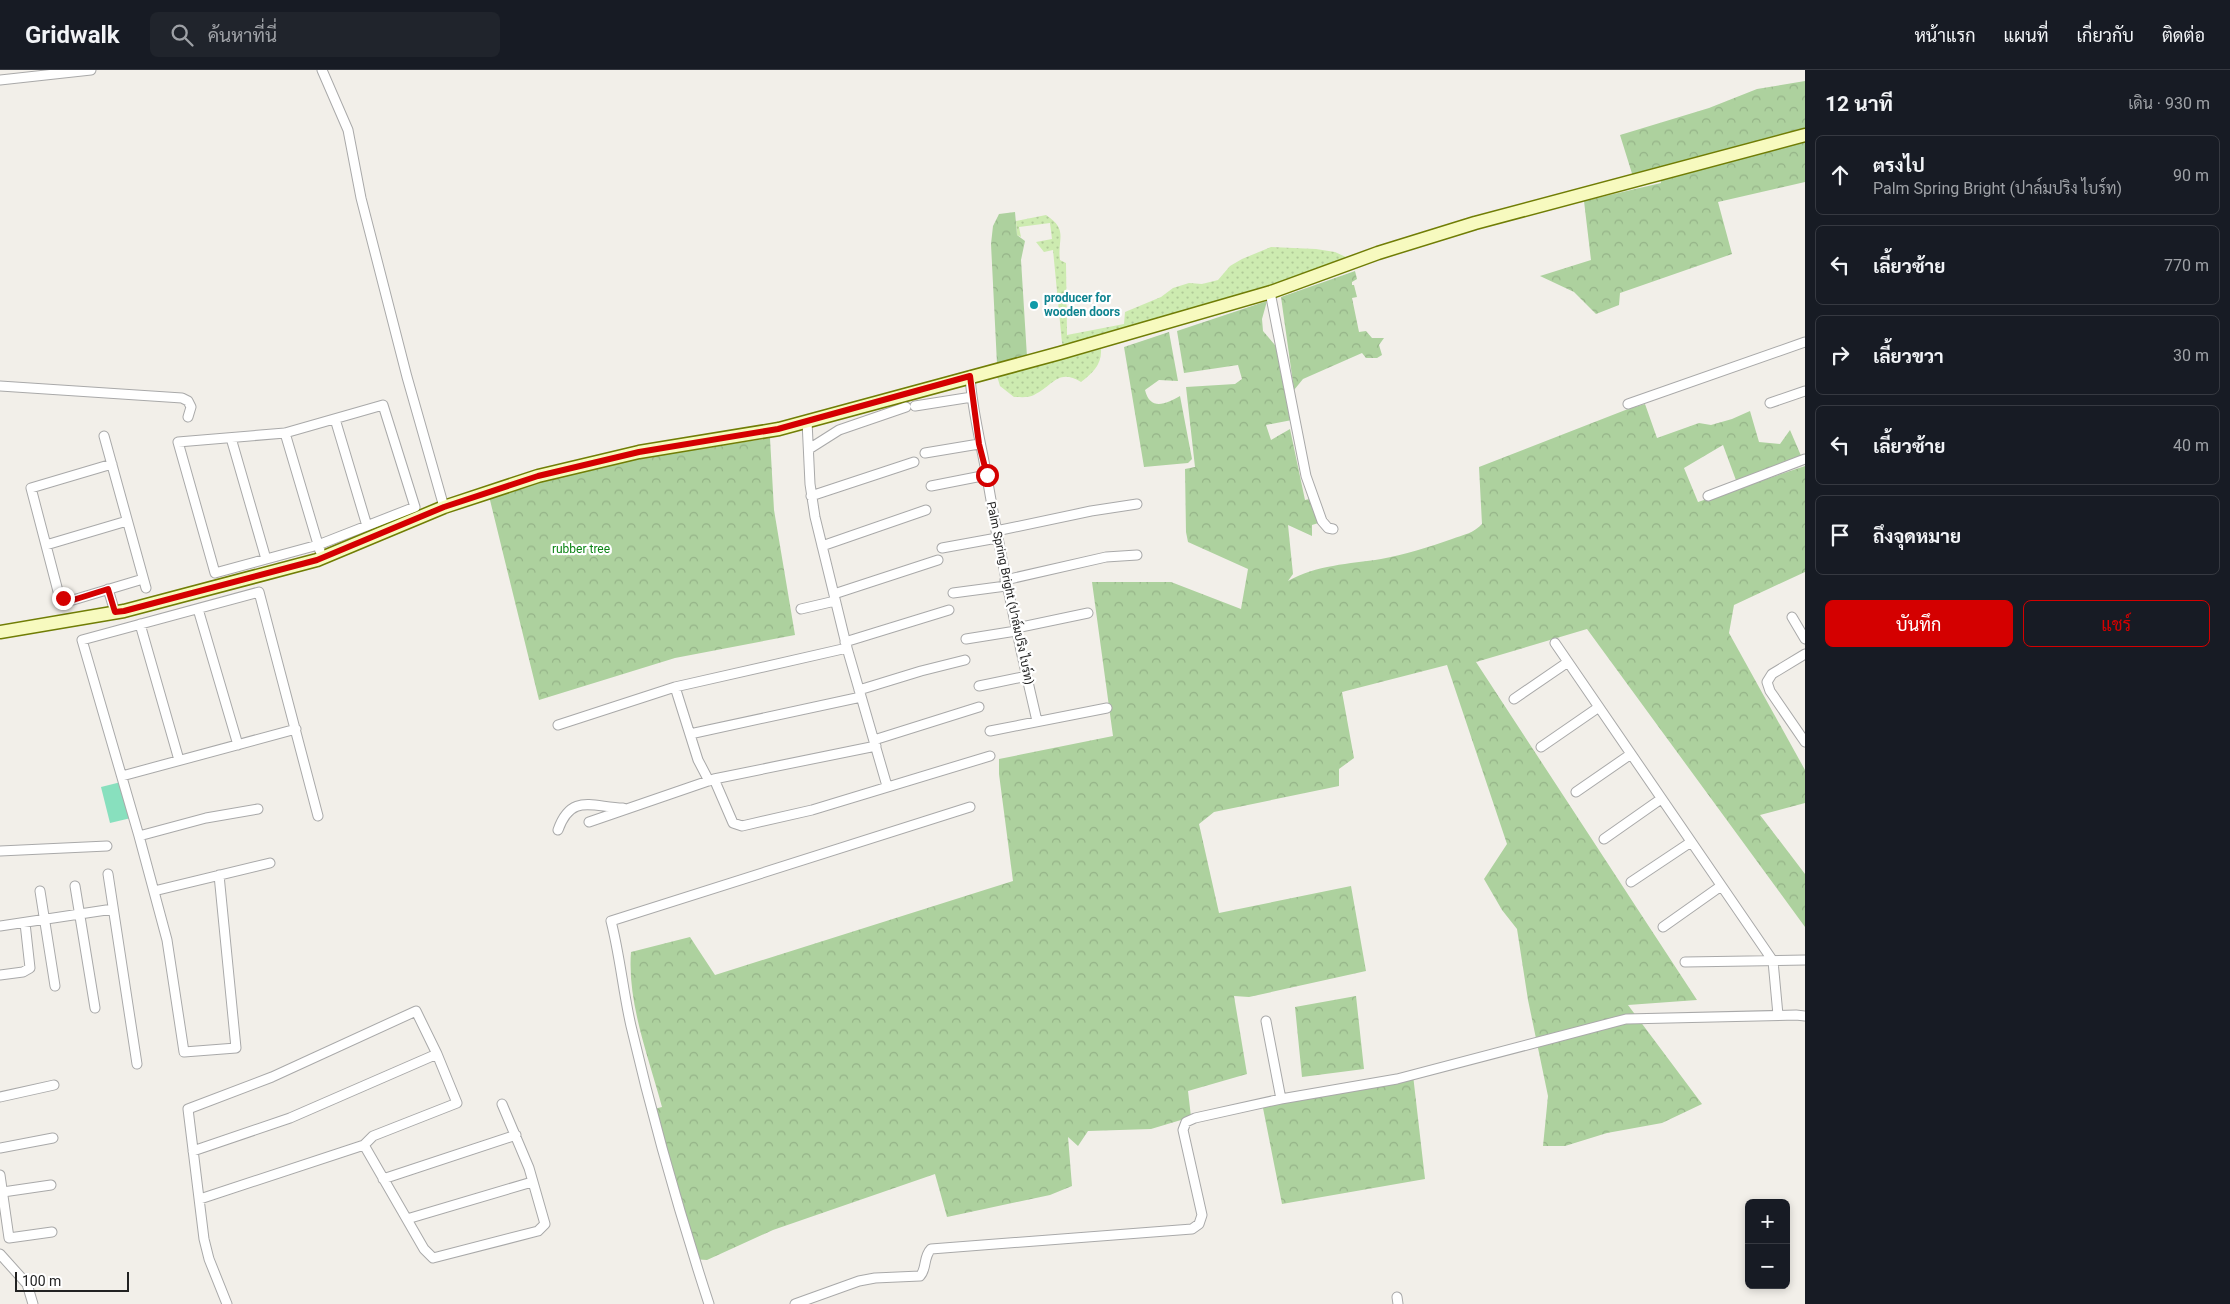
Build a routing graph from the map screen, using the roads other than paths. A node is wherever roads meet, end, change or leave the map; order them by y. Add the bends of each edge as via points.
1 (91, 70) edge
2 (322, 70) edge
3 (0, 80) edge
4 (1805, 134) edge
5 (1270, 292) junction
6 (1805, 342) edge
7 (970, 376) junction
8 (0, 386) edge
9 (1805, 391) edge
10 (972, 397) junction
11 (1770, 403) dead end
12 (1628, 404) dead end
13 (188, 416) dead end
14 (335, 419) junction
15 (807, 421) junction
16 (285, 433) junction
17 (104, 436) dead end
18 (231, 438) junction
19 (979, 444) junction
20 (809, 449) junction
21 (924, 453) dead end
22 (1805, 459) edge
23 (914, 462) dead end
24 (112, 464) junction
25 (987, 475) junction
26 (931, 486) dead end
27 (812, 496) junction
28 (1708, 496) dead end
29 (1137, 504) dead end
30 (444, 507) junction
31 (926, 510) dead end
32 (127, 521) junction
33 (367, 526) junction
34 (1333, 529) dead end
35 (996, 535) junction
36 (46, 545) junction
37 (318, 545) junction
38 (822, 546) junction
39 (942, 548) dead end
40 (1137, 555) dead end
41 (322, 558) junction
42 (266, 559) junction
43 (938, 560) dead end
44 (1006, 583) junction
45 (108, 589) junction
46 (953, 593) dead end
47 (834, 597) junction
48 (198, 609) junction
49 (801, 609) dead end
50 (949, 610) dead end
51 (115, 612) junction
52 (1088, 613) dead end
53 (1792, 617) dead end
54 (140, 624) junction
55 (1016, 629) junction
56 (0, 632) edge
57 (966, 639) dead end
58 (1805, 639) edge
59 (1555, 643) dead end
60 (846, 645) junction
61 (1805, 654) edge
62 (965, 660) dead end
63 (1568, 662) junction
64 (1027, 676) junction
65 (979, 686) dead end
66 (675, 687) junction
67 (860, 694) junction
68 (1514, 699) dead end
69 (979, 707) dead end
70 (1599, 707) junction
71 (1108, 708) dead end
72 (1037, 721) junction
73 (558, 724) dead end
74 (296, 729) junction
75 (990, 731) dead end
76 (690, 734) junction
77 (1805, 742) edge
78 (875, 743) junction
79 (238, 745) junction
80 (1541, 747) dead end
81 (1631, 754) junction
82 (990, 756) dead end
83 (179, 760) junction
84 (122, 776) junction
85 (712, 780) junction
86 (887, 786) junction
87 (1576, 792) dead end
88 (1662, 799) junction
89 (970, 807) dead end
90 (629, 808) junction
91 (258, 809) dead end
92 (318, 816) dead end
93 (589, 822) dead end
94 (558, 830) dead end
95 (139, 836) junction
96 (1604, 839) dead end
97 (1691, 842) junction
98 (107, 846) dead end
99 (0, 851) edge
100 (270, 863) dead end
101 (108, 874) dead end
102 (219, 875) junction
103 (1631, 882) dead end
104 (75, 886) dead end
105 (1721, 886) junction
106 (40, 891) dead end
107 (154, 891) junction
108 (113, 909) junction
109 (79, 914) junction
110 (45, 920) junction
111 (25, 923) junction
112 (0, 926) edge
113 (1663, 927) dead end
114 (1805, 960) edge
115 (1773, 961) junction
116 (1685, 962) dead end
117 (0, 974) edge
118 (55, 986) dead end
119 (95, 1008) dead end
120 (1778, 1015) junction
121 (1805, 1016) edge
122 (1266, 1022) dead end
123 (437, 1054) junction
124 (137, 1064) dead end
125 (54, 1085) dead end
126 (0, 1097) edge
127 (1281, 1099) junction
128 (502, 1104) dead end
129 (516, 1135) junction
130 (53, 1138) dead end
131 (364, 1145) junction
132 (0, 1148) edge
133 (192, 1151) junction
134 (0, 1175) edge
135 (383, 1179) junction
136 (532, 1182) junction
137 (51, 1185) dead end
138 (2, 1192) junction
139 (200, 1199) junction
140 (407, 1219) junction
141 (3, 1224) edge
142 (52, 1232) dead end
143 (0, 1254) edge
144 (33, 1304) edge
145 (227, 1304) edge
146 (709, 1304) edge
147 (795, 1304) edge

1 - 3 street
2 - 30 street via 348,130 360,198
4 - 5 street via 1475,223 1378,253
5 - 7 street
5 - 34 street via 1306,476 1322,521
6 - 12 street
7 - 10 street, Palm Spring Bright (ปาล์มปริง ไบร์ท)
7 - 15 street
8 - 13 street via 182,398 191,407
9 - 11 street
10 - 19 street, Palm Spring Bright (ปาล์มปริง ไบร์ท)
10 - 20 street via 911,407 839,430
14 - 16 street
14 - 33 street
14 - 33 street via 383,405 415,507
15 - 20 street
15 - 30 street via 778,429 639,452 538,476
16 - 18 street
16 - 37 street
17 - 24 street
18 - 42 street
18 - 42 street via 178,442 215,573
19 - 21 street
19 - 25 street, Palm Spring Bright (ปาล์มปริง ไบร์ท)
20 - 27 street
22 - 28 street
23 - 27 street
24 - 32 street
24 - 36 street via 31,488
25 - 26 street
25 - 35 street, Palm Spring Bright (ปาล์มปริง ไบร์ท)
27 - 38 street
29 - 35 street via 1091,511
30 - 41 street
31 - 38 street
32 - 36 street
32 - 45 street via 144,584
33 - 37 street
35 - 39 street
35 - 44 street, Palm Spring Bright (ปาล์มปริง ไบร์ท)
36 - 45 street via 59,595 63,598 73,600
37 - 41 street
37 - 42 street
38 - 47 street
40 - 44 street via 1106,557
41 - 51 street
43 - 47 street
44 - 46 street
44 - 55 street, Palm Spring Bright (ปาล์มปริง ไบร์ท)
45 - 51 street
47 - 49 street
47 - 60 street
48 - 54 street
48 - 74 street via 259,592
48 - 79 street
50 - 60 street
51 - 56 street
52 - 55 street
53 - 58 street
54 - 83 street
54 - 84 street via 82,640
55 - 57 street
55 - 64 street, Palm Spring Bright (ปาล์มปริง ไบร์ท)
59 - 63 street
60 - 66 street
60 - 67 street
61 - 77 street via 1772,674 1767,682
62 - 67 street via 921,671
63 - 68 street
63 - 70 street
64 - 65 street
64 - 72 street, Palm Spring Bright (ปาล์มปริง ไบร์ท)
66 - 73 street
66 - 76 street
67 - 76 street
67 - 78 street
69 - 78 street
70 - 80 street
70 - 81 street
71 - 72 street
72 - 75 street
74 - 79 street
74 - 92 street
76 - 85 street via 698,760
78 - 85 street
78 - 86 street
79 - 83 street
81 - 87 street
81 - 88 street
82 - 86 street
83 - 84 street
84 - 95 street
85 - 86 street via 733,823 739,826 812,810
85 - 90 street
88 - 96 street
88 - 97 street
89 - 146 street via 611,921 620,957 624,996 651,1109
90 - 93 street
90 - 94 street via 574,807 563,816
91 - 95 street via 206,818
95 - 107 street
97 - 103 street
97 - 105 street
98 - 99 street
100 - 102 street
101 - 108 street
102 - 107 street
102 - 107 street via 236,1048 184,1052 167,940
104 - 109 street
105 - 113 street
105 - 115 street
106 - 110 street
108 - 109 street
108 - 124 street
109 - 110 street
109 - 119 street
110 - 111 street
110 - 118 street
111 - 112 street
111 - 117 street via 30,968 23,972
114 - 115 street
115 - 116 street
115 - 120 street
120 - 121 street
120 - 127 street via 1626,1019 1397,1079
122 - 127 street
123 - 131 street via 457,1103 373,1136
123 - 133 street via 290,1118
123 - 133 street via 416,1011 272,1078 188,1109
125 - 126 street
127 - 147 street via 1186,1122 1183,1130 1202,1215 1199,1224 1192,1229 931,1250 927,1253 920,1276 858,1281
128 - 129 street
129 - 135 street
129 - 136 street
130 - 132 street
131 - 135 street
131 - 139 street
133 - 139 street
134 - 138 street
135 - 140 street
136 - 140 street
136 - 140 street via 546,1224 538,1231 433,1258
137 - 138 street
138 - 141 street
139 - 145 street via 209,1259
141 - 142 street via 9,1238
143 - 144 street via 27,1284

